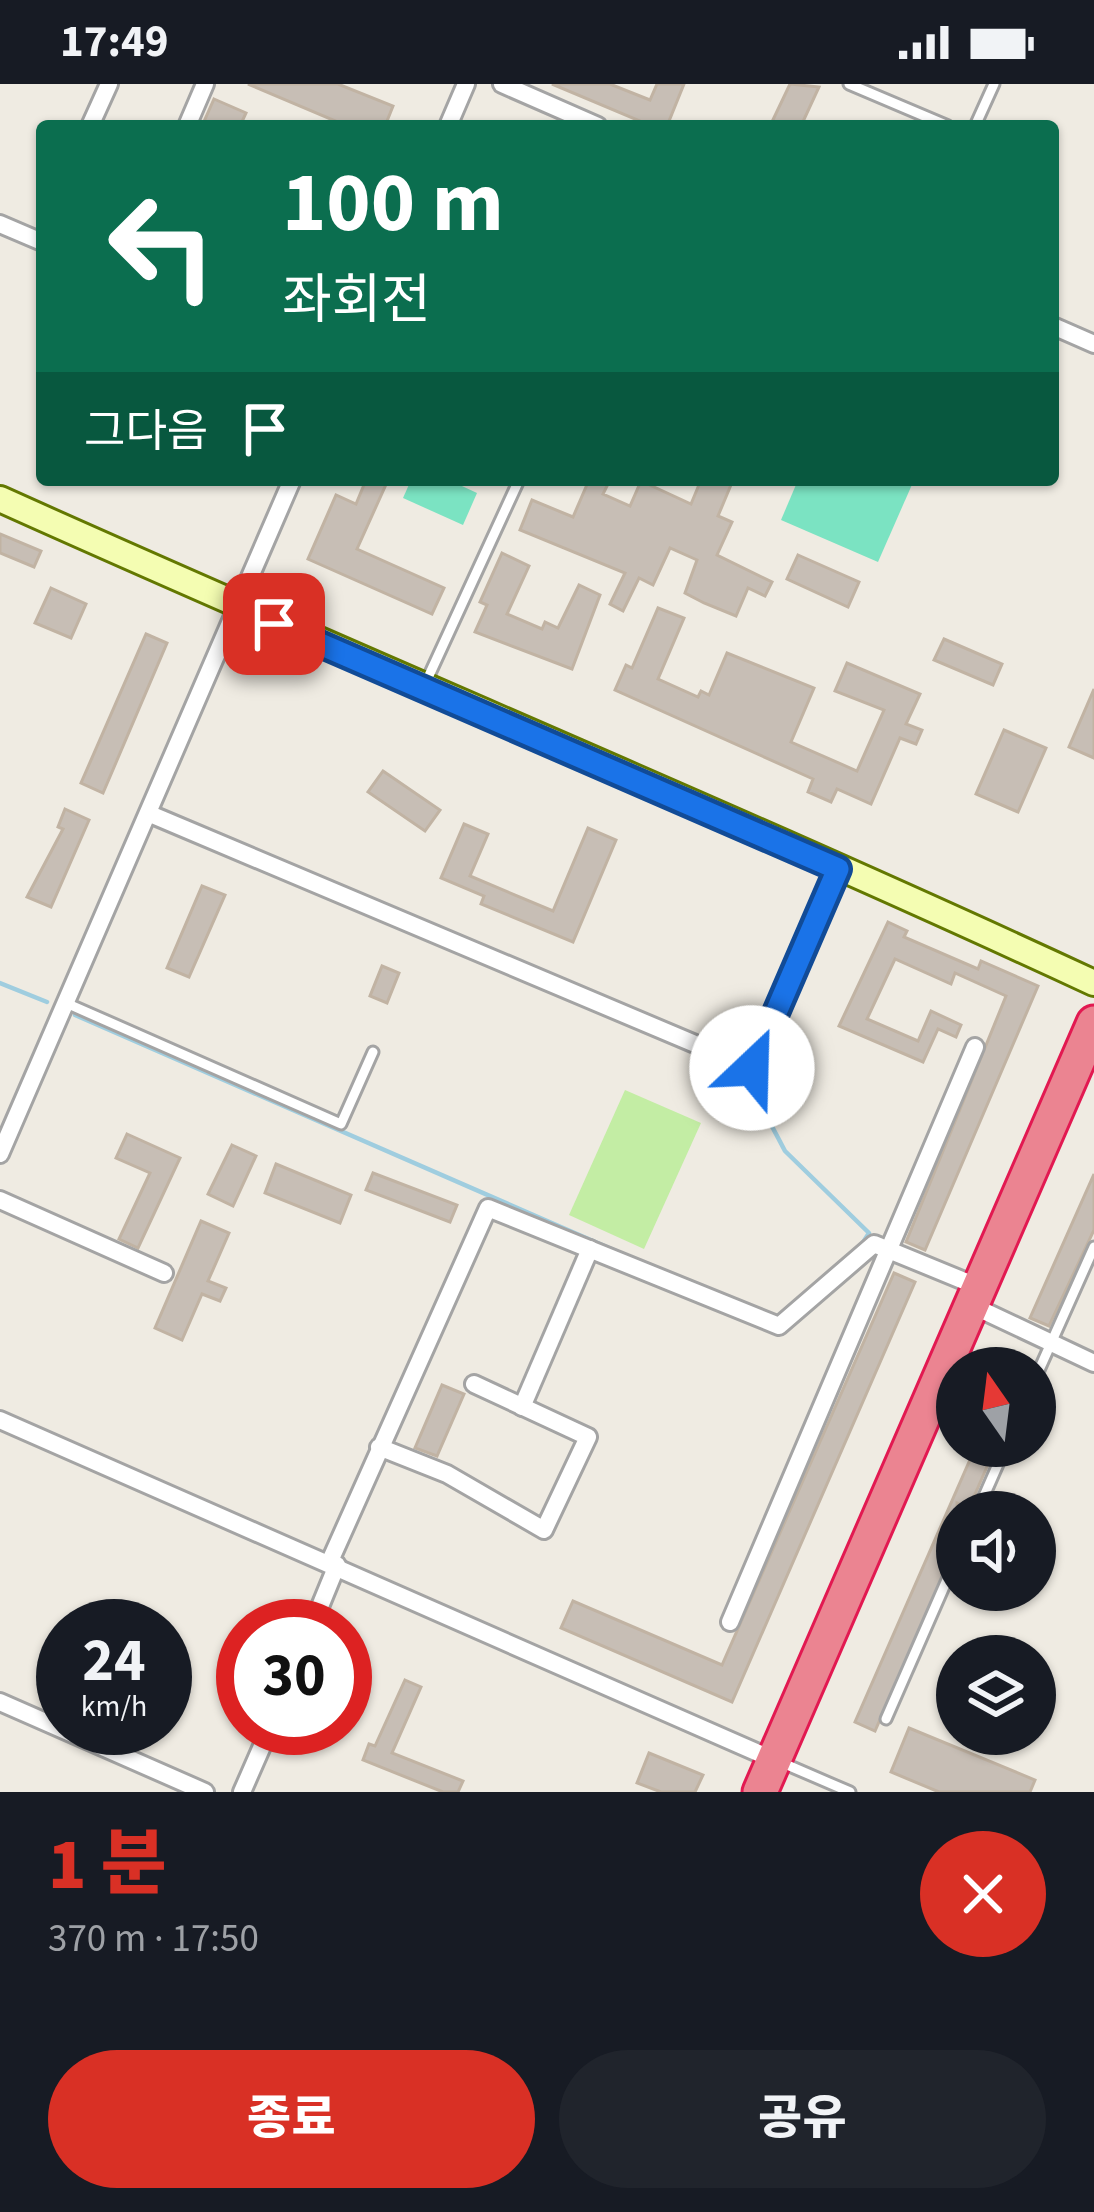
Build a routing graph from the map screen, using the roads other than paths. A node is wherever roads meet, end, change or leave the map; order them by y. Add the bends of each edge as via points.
1 (109, 84) edge
2 (205, 84) edge
3 (466, 84) edge
4 (502, 84) edge
5 (849, 84) edge
6 (994, 84) edge
7 (93, 120) edge
8 (190, 120) edge
9 (451, 120) edge
10 (584, 120) edge
11 (934, 120) edge
12 (978, 120) edge
13 (0, 224) edge
14 (36, 237) edge
15 (1059, 329) edge
16 (1094, 344) edge
17 (289, 486) edge
18 (516, 486) edge
19 (0, 499) edge
20 (237, 609) junction
21 (424, 686) junction
22 (150, 814) junction
23 (838, 869) junction
24 (1094, 982) edge
25 (66, 1003) junction
26 (1094, 1023) edge
27 (975, 1047) dead end
28 (373, 1052) dead end
29 (0, 1154) edge
30 (0, 1200) edge
31 (1094, 1246) edge
32 (590, 1250) junction
33 (887, 1250) junction
34 (164, 1273) dead end
35 (975, 1296) junction
36 (1052, 1341) junction
37 (1049, 1347) edge
38 (1094, 1364) edge
39 (474, 1384) dead end
40 (522, 1407) junction
41 (0, 1420) edge
42 (379, 1447) junction
43 (333, 1563) junction
44 (321, 1599) edge
45 (936, 1605) edge
46 (730, 1622) dead end
47 (0, 1702) edge
48 (886, 1719) dead end
49 (258, 1755) edge
50 (774, 1760) junction
51 (205, 1792) edge
52 (242, 1792) edge
53 (760, 1792) edge
54 (850, 1792) edge

1 - 7 street
2 - 8 street
3 - 9 street
4 - 10 street
5 - 11 lane
6 - 12 lane
13 - 14 street
15 - 16 street
17 - 20 street
18 - 21 lane
19 - 20 street
20 - 21 street
20 - 22 street
21 - 23 street
22 - 23 street via 752,1068
22 - 25 street
23 - 24 street
25 - 28 lane via 341,1124
25 - 29 street
26 - 35 highway
27 - 33 street
30 - 34 street
31 - 36 lane
32 - 33 street via 779,1326 874,1244
32 - 40 street
32 - 42 street via 488,1208
33 - 35 street
33 - 46 street
35 - 36 street
35 - 50 highway
36 - 37 lane
36 - 38 street
39 - 40 street
40 - 42 street via 588,1437 544,1530 447,1474
41 - 43 street
42 - 43 street
43 - 44 street
43 - 50 street
45 - 48 lane
47 - 51 street
49 - 52 street
50 - 53 highway
50 - 54 lane

